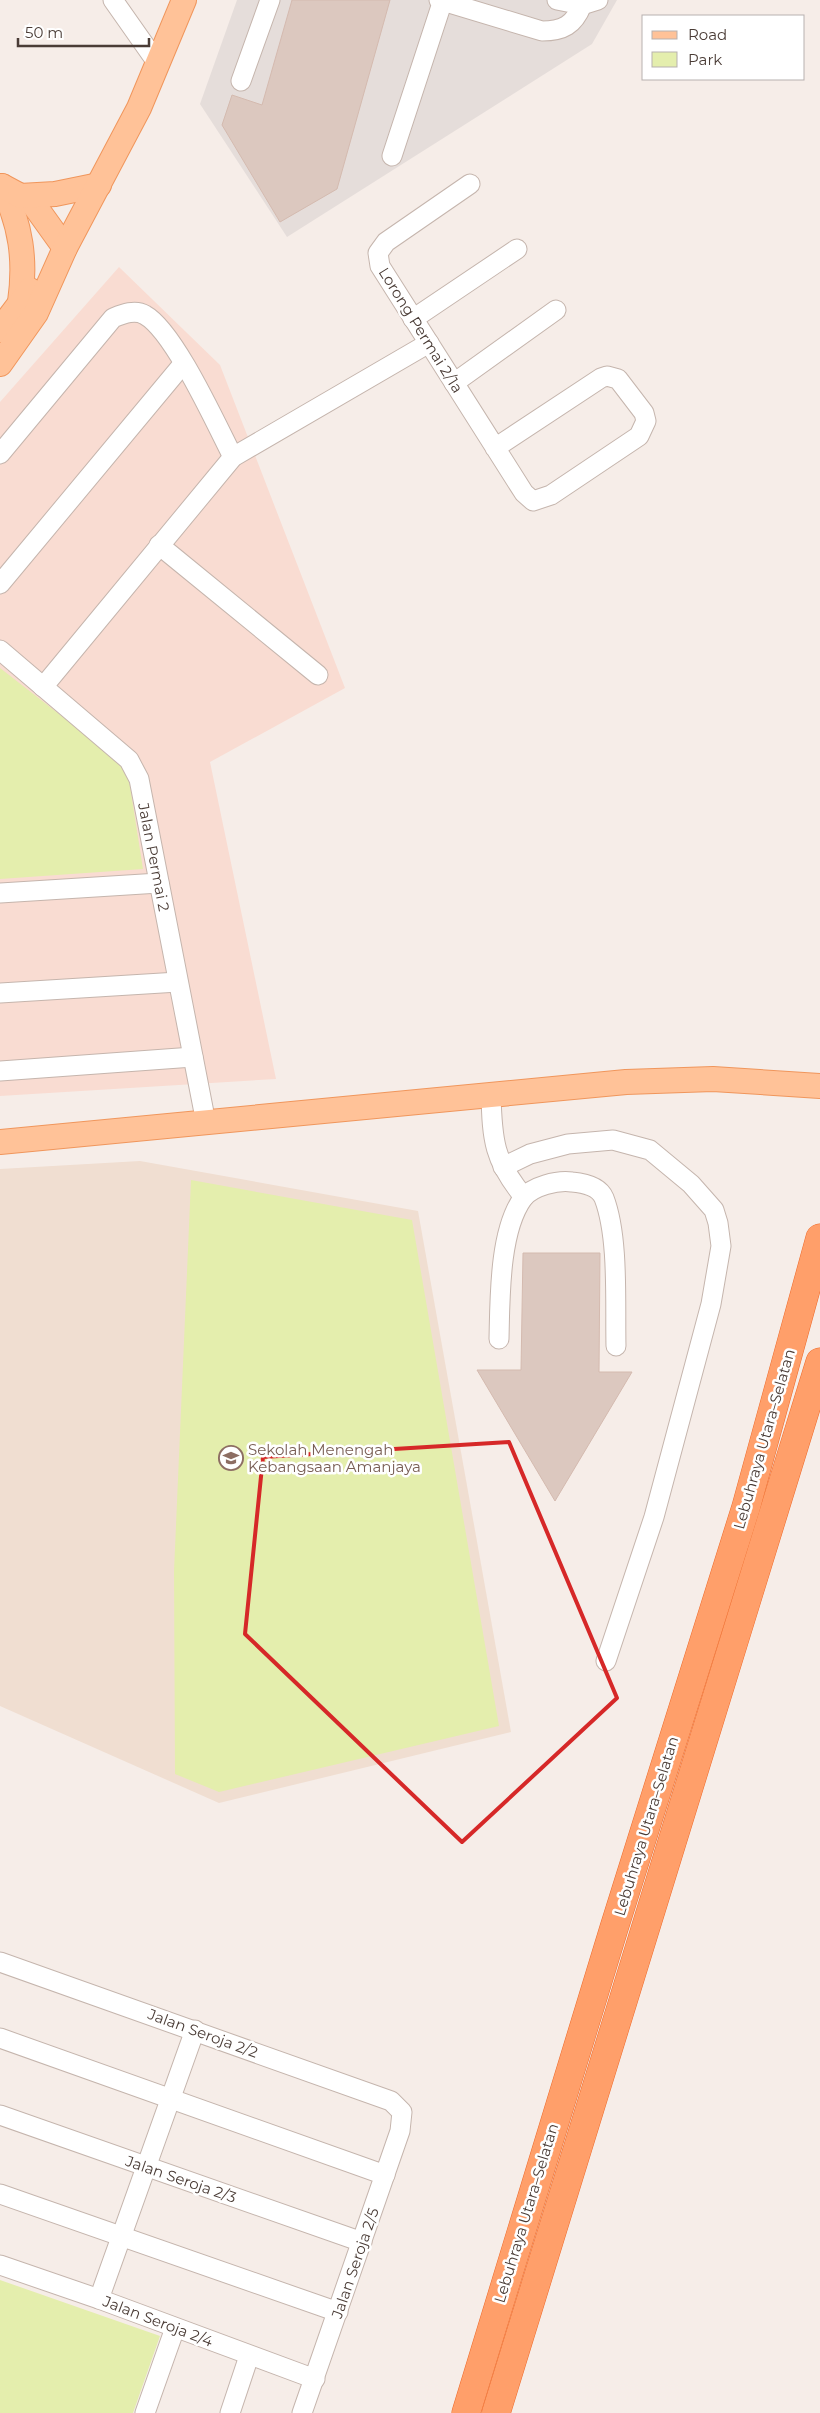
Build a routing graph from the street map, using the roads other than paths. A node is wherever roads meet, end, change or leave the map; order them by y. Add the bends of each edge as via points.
1 (113, 0) edge
2 (184, 0) edge
3 (270, 0) edge
4 (442, 0) edge
5 (557, 0) edge
6 (590, 3) edge
7 (158, 64) junction
8 (241, 82) dead end
9 (392, 156) dead end
10 (470, 184) dead end
11 (98, 185) junction
12 (8, 189) edge
13 (64, 248) junction
14 (517, 249) dead end
15 (20, 302) junction
16 (556, 310) dead end
17 (413, 319) junction
18 (0, 330) edge
19 (429, 343) junction
20 (0, 364) edge
21 (183, 364) junction
22 (454, 383) junction
23 (495, 448) junction
24 (0, 454) edge
25 (233, 457) junction
26 (159, 545) junction
27 (0, 584) edge
28 (0, 650) edge
29 (318, 675) dead end
30 (43, 687) junction
31 (159, 883) junction
32 (0, 893) edge
33 (178, 982) junction
34 (0, 993) edge
35 (193, 1058) junction
36 (0, 1071) edge
37 (812, 1086) edge
38 (491, 1094) junction
39 (206, 1123) junction
40 (0, 1142) edge
41 (503, 1167) junction
42 (524, 1197) junction
43 (820, 1238) edge
44 (499, 1339) dead end
45 (616, 1346) dead end
46 (820, 1362) edge
47 (606, 1661) dead end
48 (0, 1962) edge
49 (195, 2030) junction
50 (0, 2038) edge
51 (170, 2099) junction
52 (402, 2112) joint
53 (0, 2115) edge
54 (146, 2166) junction
55 (384, 2176) junction
56 (0, 2194) edge
57 (123, 2236) junction
58 (362, 2242) junction
59 (0, 2265) edge
60 (99, 2299) junction
61 (338, 2312) junction
62 (175, 2328) junction
63 (249, 2356) junction
64 (315, 2379) junction
65 (145, 2413) edge
66 (230, 2413) edge
67 (302, 2413) edge
68 (466, 2413) edge
69 (496, 2413) edge

1 - 7 street
2 - 7 main road
3 - 8 street
4 - 6 street via 542,31 557,31 570,25
4 - 9 street
5 - 6 street
7 - 11 main road via 139,108
10 - 17 street, Lorong Permai 2/1a via 386,242 378,253 380,266
11 - 12 main road via 55,194
11 - 13 main road
12 - 13 main road via 32,202
12 - 15 main road via 22,243 24,263
13 - 15 main road
13 - 20 main road via 36,313
14 - 17 street
15 - 18 main road
16 - 22 street
17 - 19 street, Lorong Permai 2/1a
19 - 22 street, Lorong Permai 2/1a
19 - 25 street
21 - 24 street via 159,326 144,314 127,312 113,318
21 - 25 street
21 - 27 street
22 - 23 street, Lorong Permai 2/1a
23 - 23 street, Lorong Permai 2/1a via 607,376 618,379 644,413 646,422 640,436 551,495 534,501 524,493
25 - 26 street
26 - 29 street
26 - 30 street
28 - 30 street, Jalan Permai 2
30 - 31 street, Jalan Permai 2 via 129,760 139,780
31 - 32 street
31 - 33 street, Jalan Permai 2
33 - 34 street
33 - 35 street, Jalan Permai 2
35 - 36 street
35 - 39 street, Jalan Permai 2
37 - 38 main road via 665,1079
38 - 39 main road
38 - 41 street via 492,1127
39 - 40 main road
41 - 42 street
41 - 47 street via 530,1154 568,1144 613,1140 650,1150 691,1184 714,1210 718,1223 721,1246 712,1304 654,1517
42 - 44 street via 507,1239
42 - 45 street via 549,1183 569,1181 589,1184 603,1196 612,1251
43 - 68 highway, Lebuhraya Utara–Selatan via 746,1507
46 - 69 highway, Lebuhraya Utara–Selatan
48 - 49 street, Jalan Seroja 2/2
49 - 51 street
49 - 52 street, Jalan Seroja 2/2 via 392,2101
50 - 51 street
51 - 54 street
51 - 55 street
52 - 55 street, Jalan Seroja 2/5 via 400,2131
53 - 54 street, Jalan Seroja 2/3
54 - 57 street
54 - 58 street, Jalan Seroja 2/3
55 - 58 street, Jalan Seroja 2/5
56 - 57 street
57 - 60 street
57 - 61 street
58 - 61 street, Jalan Seroja 2/5
59 - 60 street, Jalan Seroja 2/4
60 - 62 street, Jalan Seroja 2/4
61 - 64 street, Jalan Seroja 2/5
62 - 63 street, Jalan Seroja 2/4
62 - 65 street
63 - 64 street, Jalan Seroja 2/4
63 - 66 street
64 - 67 street, Jalan Seroja 2/5

